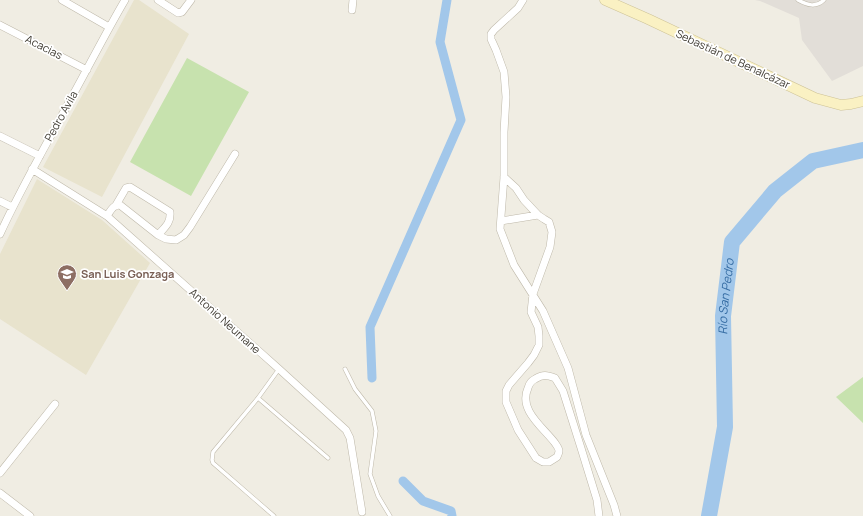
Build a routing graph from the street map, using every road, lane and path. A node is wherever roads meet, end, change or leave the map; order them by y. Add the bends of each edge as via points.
1 (62, 0) edge
2 (125, 0) edge
3 (158, 0) edge
4 (191, 0) edge
5 (353, 0) edge
6 (523, 0) edge
7 (605, 0) edge
8 (798, 0) edge
9 (824, 0) edge
10 (352, 10) dead end
11 (0, 25) edge
12 (109, 27) junction
13 (87, 70) junction
14 (863, 102) edge
15 (0, 136) edge
16 (235, 154) dead end
17 (40, 156) junction
18 (32, 169) junction
19 (504, 177) junction
20 (0, 201) edge
21 (116, 205) junction
22 (12, 207) junction
23 (538, 215) junction
24 (107, 216) junction
25 (501, 221) junction
26 (0, 234) edge
27 (158, 235) junction
28 (533, 294) junction
29 (345, 368) dead end
30 (279, 369) junction
31 (258, 398) junction
32 (55, 404) dead end
33 (328, 458) dead end
34 (0, 472) edge
35 (0, 493) edge
36 (362, 512) dead end
37 (28, 515) edge
38 (274, 516) edge
39 (390, 516) edge
40 (599, 516) edge
41 (617, 516) edge

1 - 12 street
2 - 12 street, Pedro Avila
3 - 4 street via 178,14
5 - 10 street
6 - 19 street via 491,34 504,72
7 - 14 main road, Sebastián de Benalcázar via 816,98 841,105
8 - 9 lane via 815,5
11 - 13 street, Acacias
12 - 13 street, Pedro Avila
13 - 17 street, Pedro Avila
15 - 17 street
16 - 27 street via 184,235 176,240 166,240
17 - 18 street, Pedro Avila
18 - 22 street, Pedro Avila
18 - 24 street, Antonio Neumane
19 - 23 street
19 - 25 street
20 - 22 street
21 - 24 street
21 - 27 street via 120,205
21 - 27 street via 126,188 130,187 170,212 169,223
22 - 26 street, Pedro Avila
23 - 25 street
23 - 28 street via 548,222 552,232 550,247
24 - 30 street, Antonio Neumane
25 - 28 street via 500,230 514,265
28 - 40 street via 531,312 538,327 539,345 509,385 506,402 518,430 536,458 542,462 549,462 557,457 558,447 535,421 526,404 525,395 532,380 537,377 547,375 555,378 563,391 597,500
28 - 41 street via 568,368 586,435
29 - 39 lane via 355,389 372,411 376,431 370,474 378,496
30 - 31 lane
30 - 36 street, Antonio Neumane via 346,430 350,438
31 - 33 lane
31 - 38 lane via 213,452 212,460
32 - 34 street
35 - 37 street

